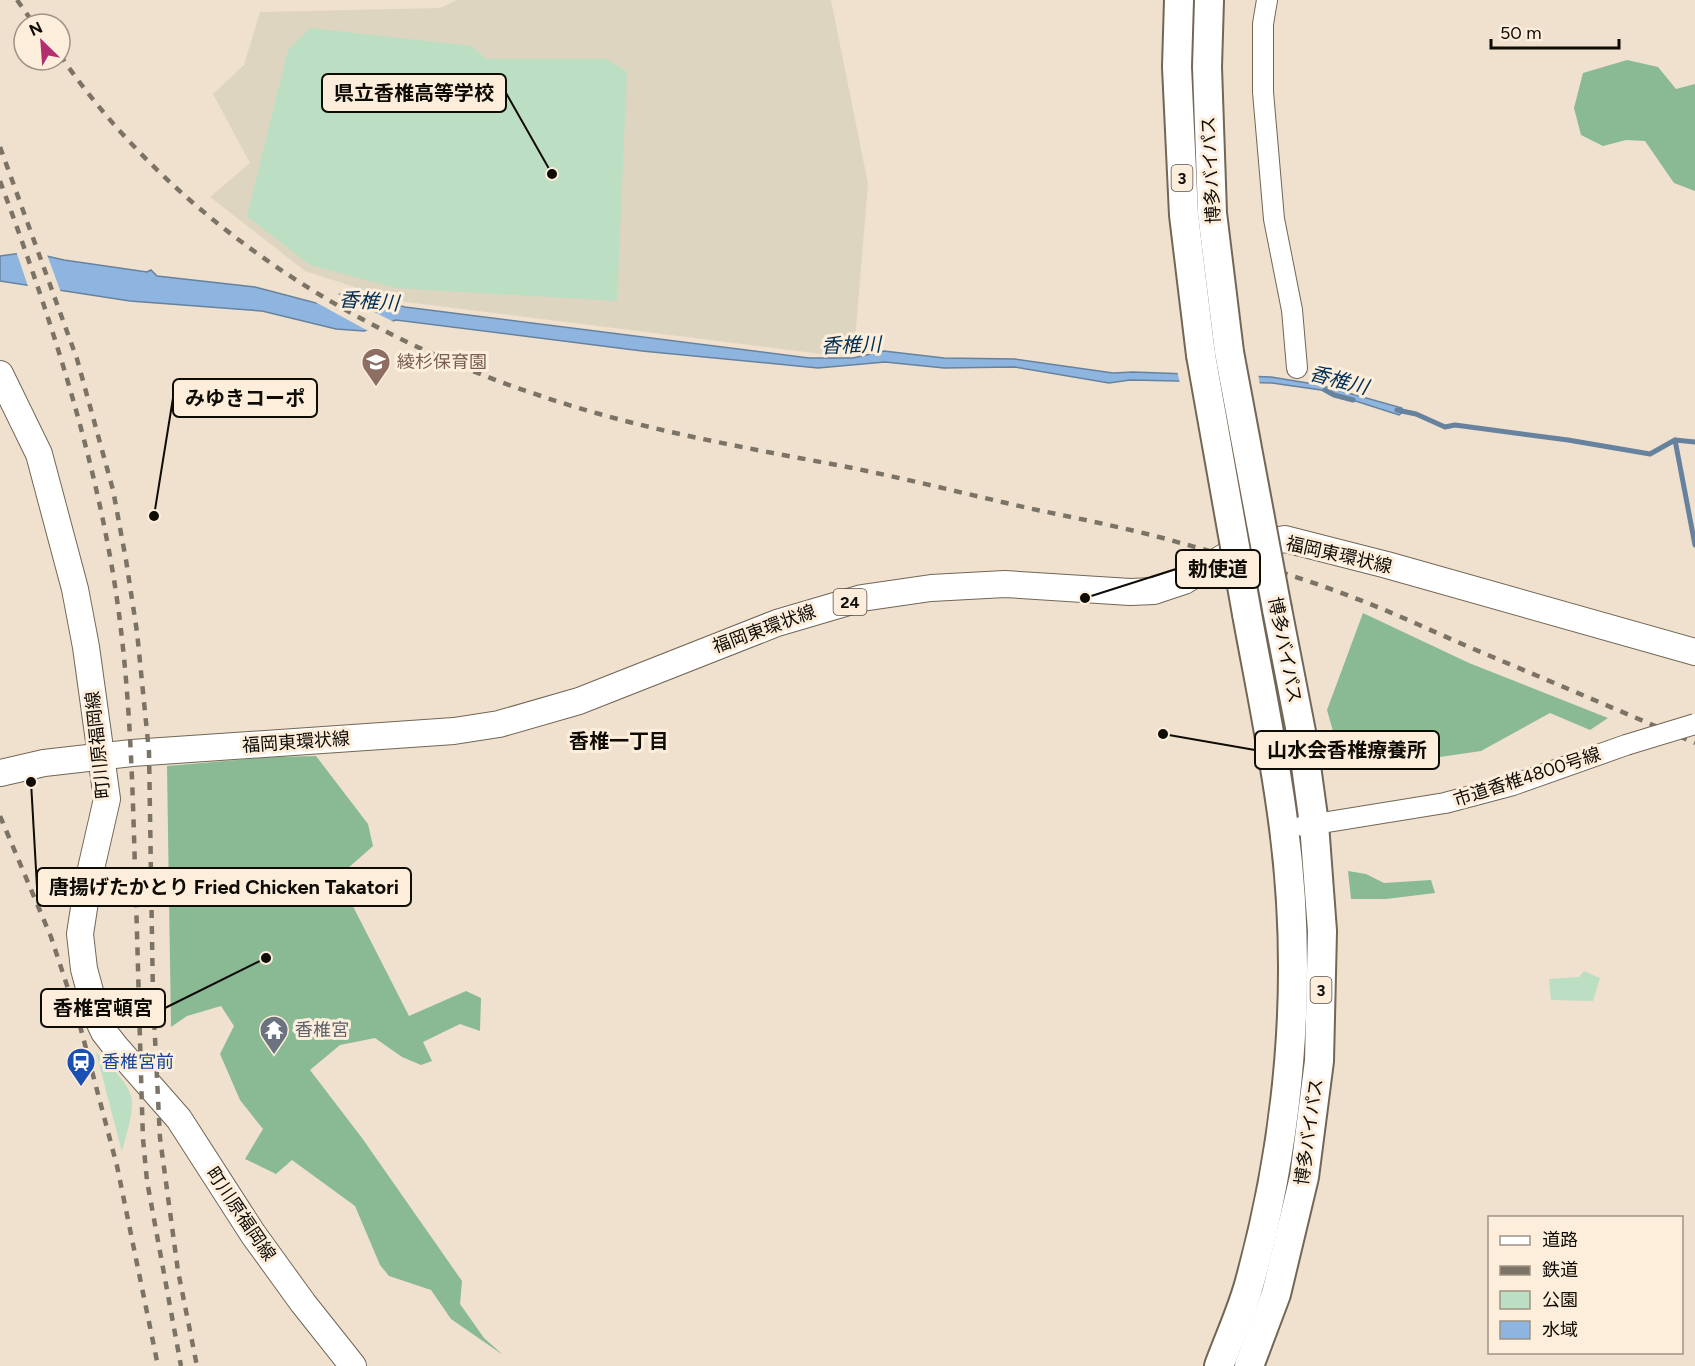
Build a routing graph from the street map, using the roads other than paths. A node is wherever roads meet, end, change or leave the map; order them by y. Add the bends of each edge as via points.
1 (1179, 0) edge
2 (1209, 0) edge
3 (1267, 0) edge
4 (1297, 368) dead end
5 (0, 374) edge
6 (1695, 652) edge
7 (1695, 724) edge
8 (102, 756) junction
9 (0, 773) edge
10 (1314, 824) junction
11 (1284, 828) junction
12 (353, 1366) edge
13 (1219, 1366) edge
14 (1249, 1366) edge

1 - 11 highway, 博多バイパス / 3, bridge via 1177,67 1184,215 1201,356
2 - 10 highway, 博多バイパス / 3, bridge via 1212,213 1229,352 1302,737
3 - 4 street via 1263,92 1274,219 1292,310
5 - 8 main road, 町川原福岡線 via 39,454 75,589
6 - 8 main road, 福岡東環状線 / 24 via 1285,539 1241,549 1184,581 1154,591 1005,584 931,588 862,598 777,622 579,701 499,724 454,731
7 - 10 street, 市道香椎4800号線, bridge via 1513,785 1445,803
8 - 9 main road, 福岡東環状線 / 24
8 - 12 main road, 町川原福岡線 via 107,799 80,934 84,969 97,1017 115,1046 179,1119 253,1234
10 - 11 street, 市道香椎4800号線
10 - 14 highway, 博多バイパス / 3 via 1322,931 1319,1061 1304,1177 1276,1294
11 - 13 highway, 博多バイパス / 3 via 1292,932 1290,1059 1276,1173 1248,1287

